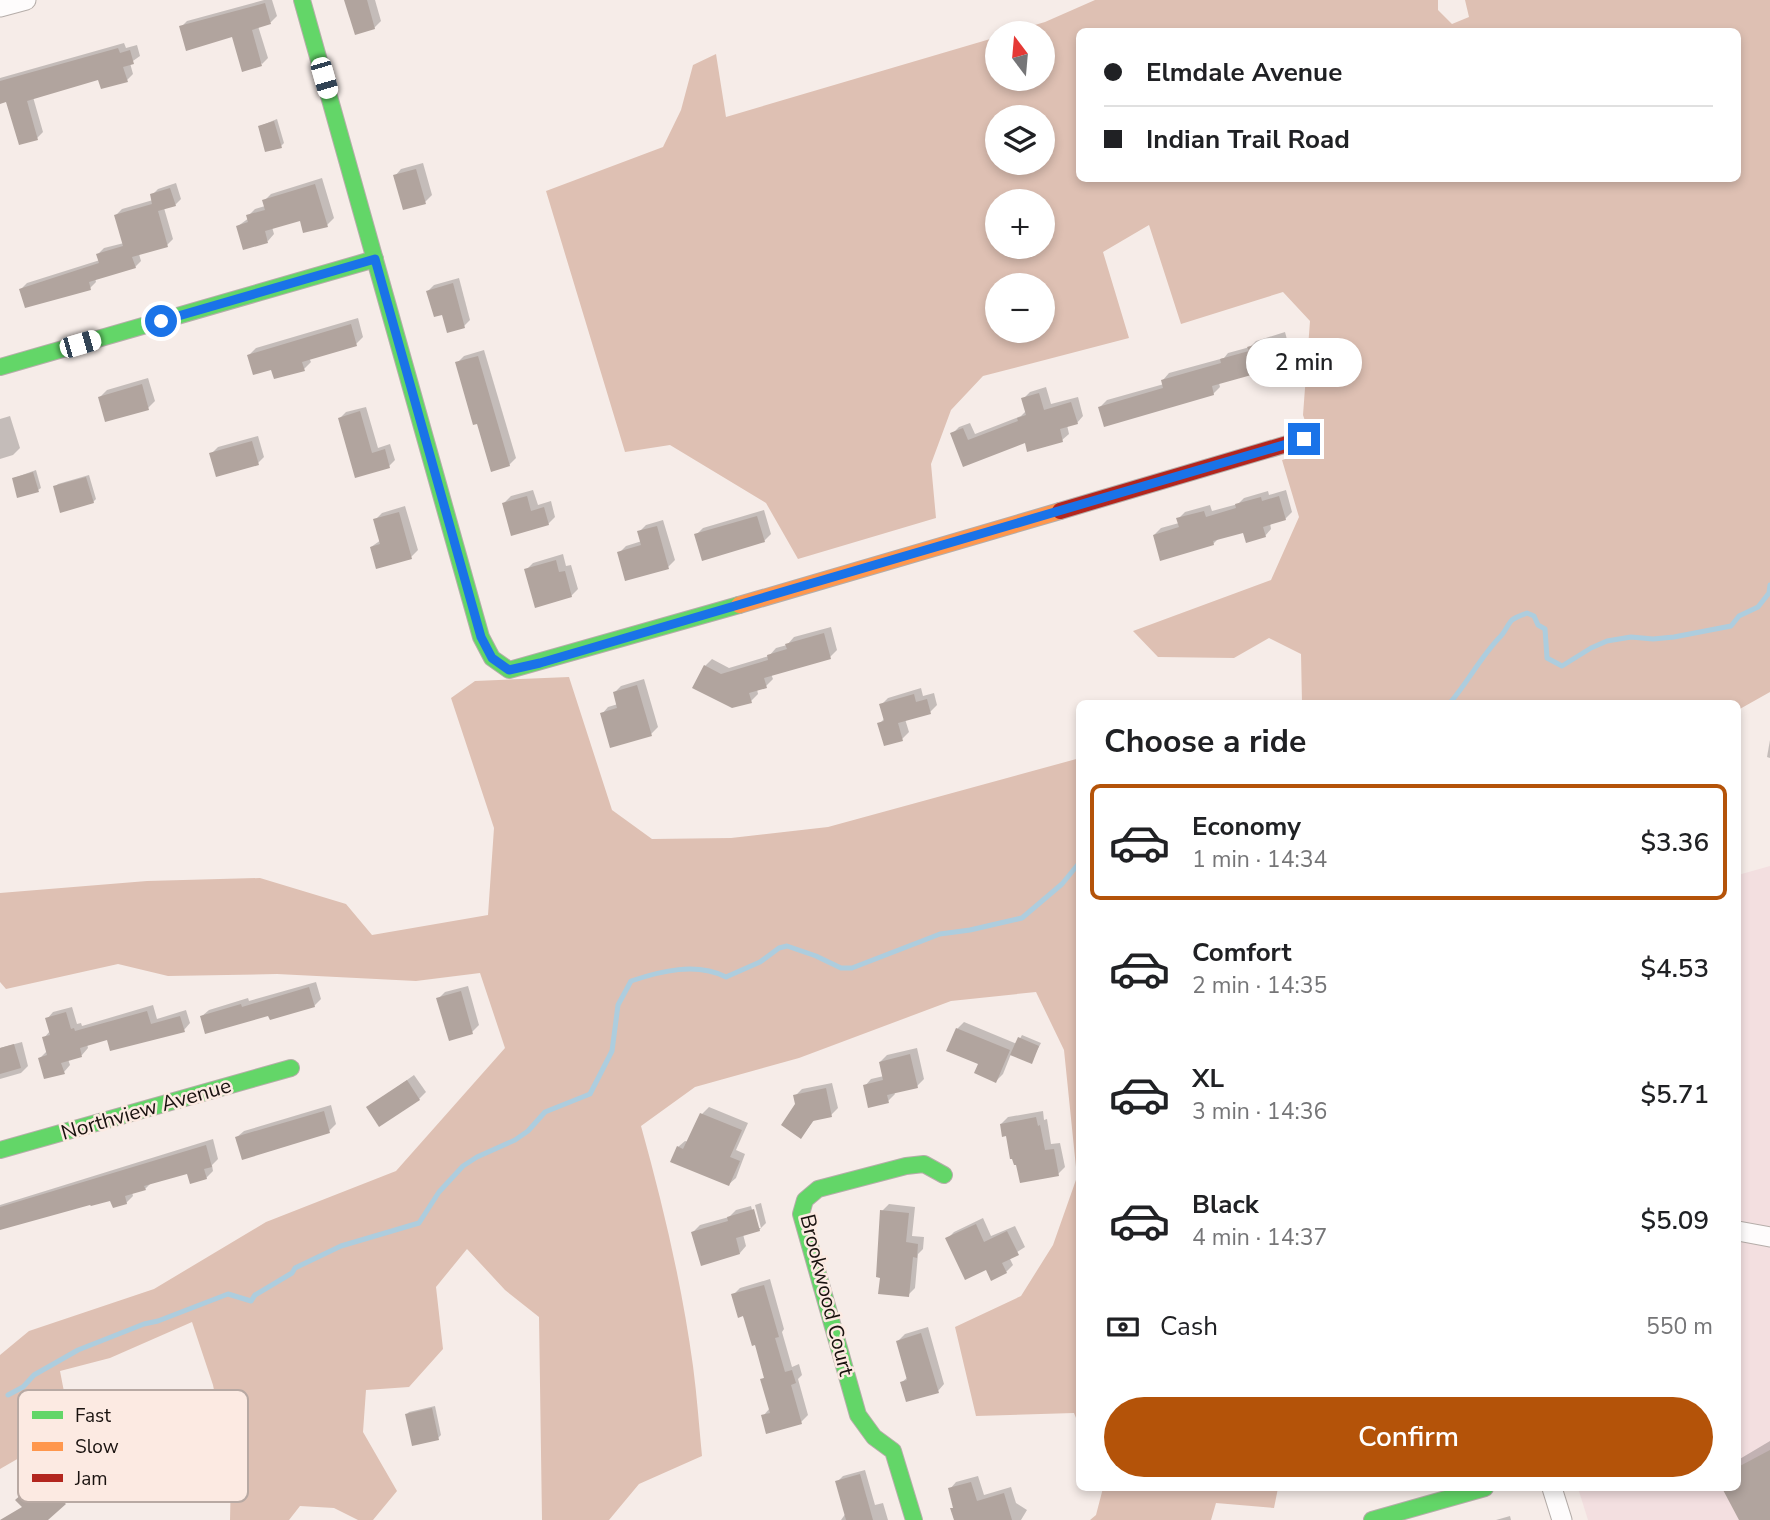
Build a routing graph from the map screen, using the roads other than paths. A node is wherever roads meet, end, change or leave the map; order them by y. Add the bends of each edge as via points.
1 (26, 0) edge
2 (302, 0) edge
3 (0, 7) edge
4 (375, 259) junction
5 (0, 367) edge
6 (1304, 439) dead end
7 (291, 1068) dead end
8 (0, 1150) edge
9 (944, 1175) dead end
10 (1741, 1232) edge
11 (1770, 1237) edge
12 (1461, 1491) edge
13 (1553, 1491) edge
14 (1429, 1495) edge
15 (914, 1520) edge
16 (1372, 1520) edge
17 (1562, 1520) edge

1 - 3 street
2 - 4 street
4 - 5 street
4 - 6 street via 481,637 492,658 509,670
7 - 8 street, Northview Avenue
9 - 15 street, Brookwood Court via 924,1164 906,1166 818,1189 805,1200 801,1214 858,1415 874,1437 893,1451
10 - 11 street
12 - 14 street
13 - 17 street
14 - 16 street

